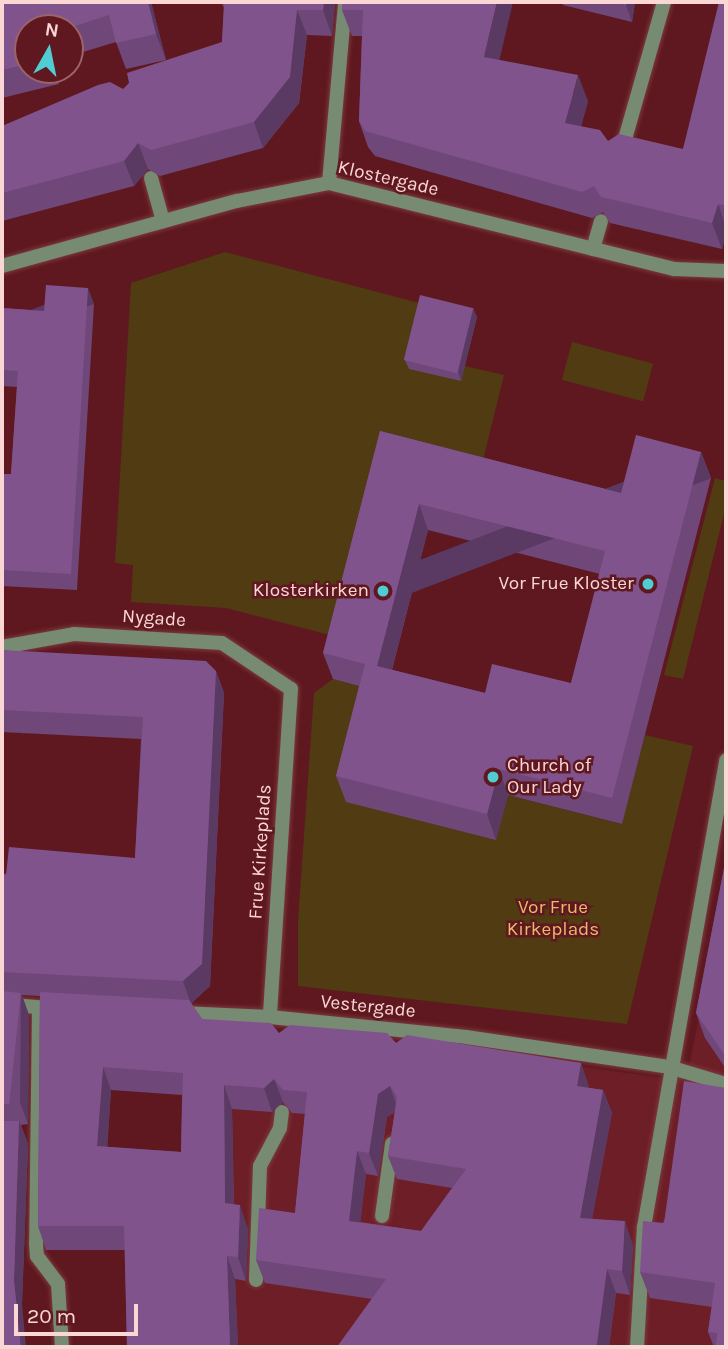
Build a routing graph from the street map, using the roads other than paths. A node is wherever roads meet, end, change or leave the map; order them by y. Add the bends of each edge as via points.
1 (345, 2) edge
2 (664, 2) edge
3 (619, 158) edge
4 (152, 178) edge
5 (329, 183) junction
6 (163, 221) junction
7 (601, 221) edge
8 (593, 249) junction
9 (2, 266) edge
10 (726, 271) edge
11 (2, 648) edge
12 (290, 689) joint
13 (726, 760) edge
14 (2, 1004) edge
15 (40, 1008) junction
16 (80, 1009) edge
17 (161, 1012) edge
18 (270, 1017) junction
19 (291, 1018) junction
20 (289, 1038) edge
21 (669, 1067) junction
22 (726, 1084) edge
23 (282, 1112) edge
24 (394, 1131) edge
25 (382, 1216) dead end
26 (256, 1280) edge
27 (62, 1347) edge
28 (638, 1347) edge

1 - 5 street
2 - 3 street
4 - 6 street
5 - 6 street, Klostergade
5 - 8 street, Klostergade
6 - 9 street, Klostergade
7 - 8 street
8 - 10 street, Klostergade via 674,268
11 - 12 street, Nygade via 74,634 222,643
12 - 18 street, Frue Kirkeplads
13 - 21 street
14 - 15 street
15 - 16 street
15 - 27 street via 31,1134 36,1243 37,1256 58,1284
17 - 18 street, Vestergade
18 - 19 street, Vestergade
19 - 20 street
19 - 21 street, Vestergade via 408,1038
21 - 22 street, Vestergade
21 - 28 street via 644,1227
23 - 26 street via 281,1128 260,1166
24 - 25 street

